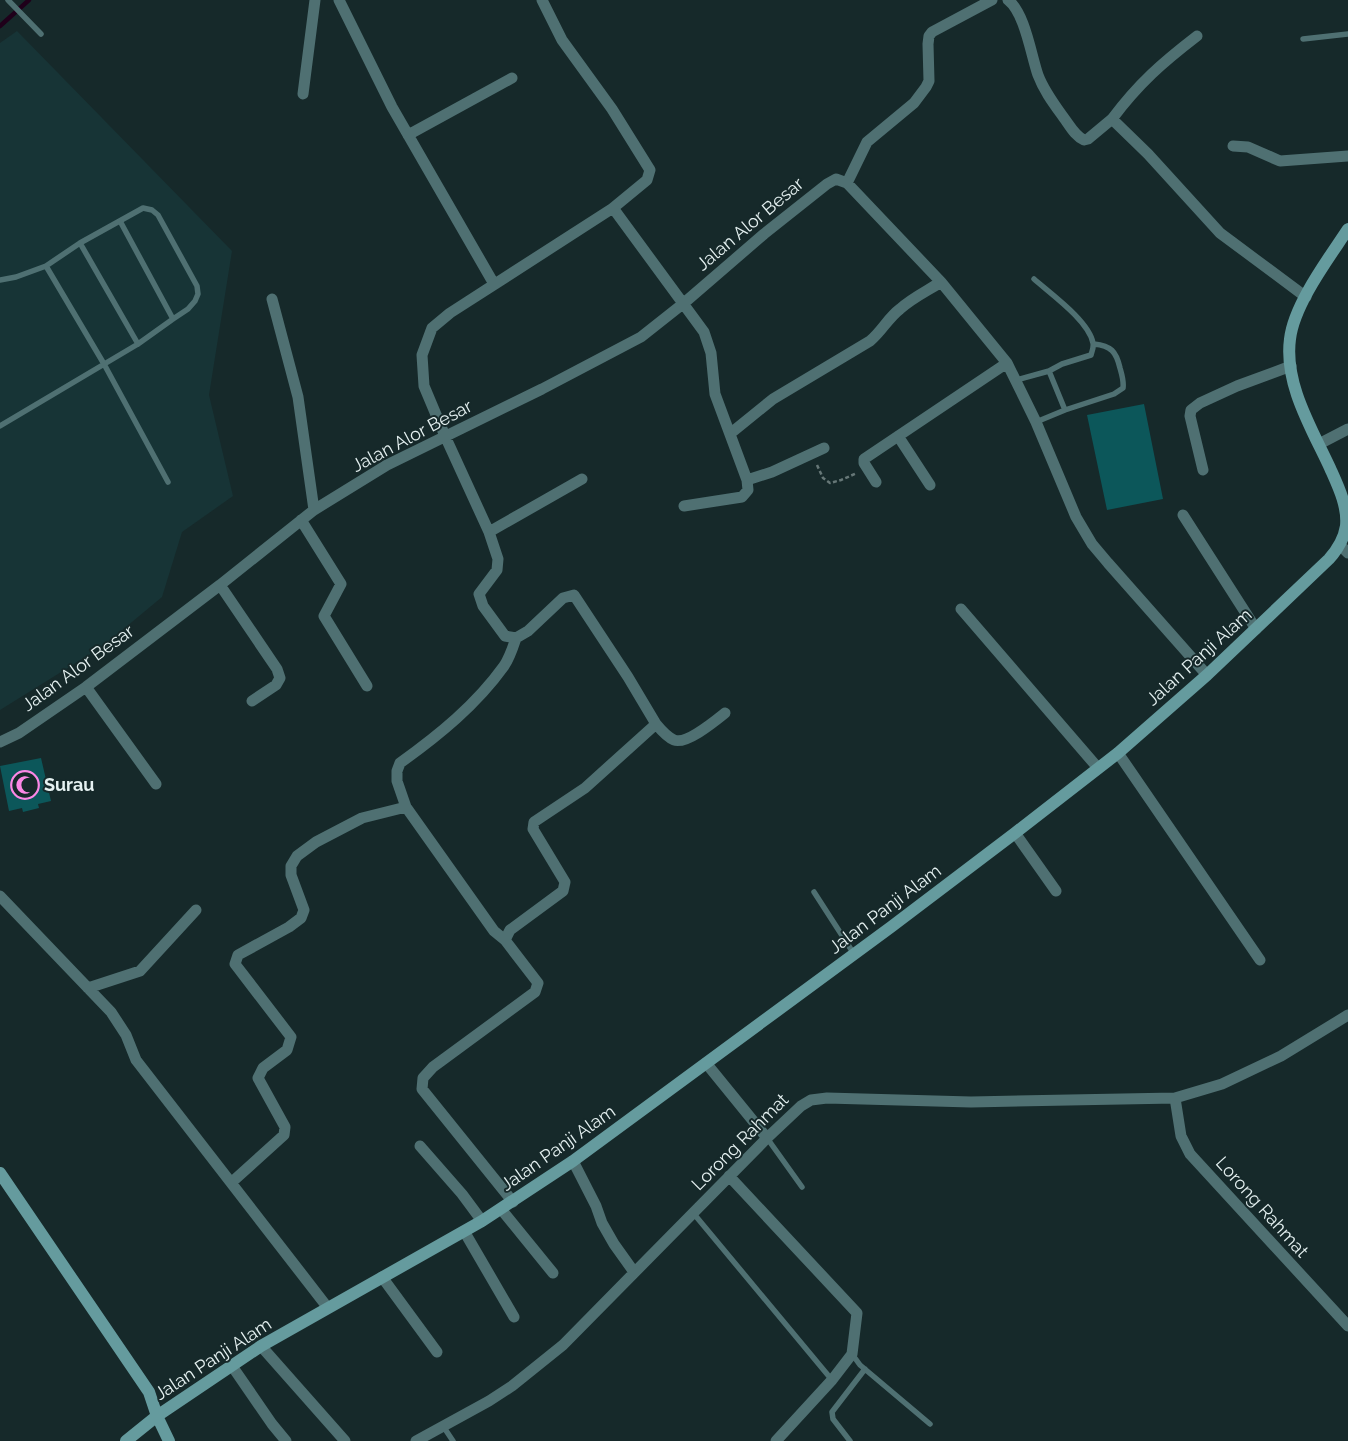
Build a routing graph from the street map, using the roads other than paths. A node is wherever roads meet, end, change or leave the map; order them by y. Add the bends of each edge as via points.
1 (8, 0) edge
2 (315, 0) edge
3 (339, 0) edge
4 (542, 0) edge
5 (992, 0) edge
6 (1008, 0) edge
7 (41, 34) dead end
8 (1348, 34) edge
9 (1197, 36) dead end
10 (1303, 39) dead end
11 (512, 78) dead end
12 (303, 94) dead end
13 (1112, 119) junction
14 (408, 135) junction
15 (1233, 146) dead end
16 (1348, 156) edge
17 (847, 183) junction
18 (613, 208) junction
19 (120, 221) junction
20 (1348, 229) edge
21 (80, 244) junction
22 (46, 266) junction
23 (1034, 279) dead end
24 (0, 280) edge
25 (941, 282) junction
26 (494, 284) junction
27 (1306, 297) junction
28 (272, 299) dead end
29 (684, 304) junction
30 (173, 320) junction
31 (138, 344) junction
32 (1094, 344) junction
33 (1007, 363) junction
34 (104, 364) junction
35 (1290, 366) junction
36 (1049, 371) junction
37 (1016, 380) junction
38 (1065, 410) junction
39 (1036, 422) junction
40 (0, 426) edge
41 (1348, 429) edge
42 (731, 432) junction
43 (445, 436) junction
44 (898, 436) junction
45 (1319, 444) junction
46 (824, 448) dead end
47 (1203, 470) dead end
48 (582, 479) dead end
49 (747, 480) junction
50 (168, 482) dead end
51 (876, 482) dead end
52 (930, 485) dead end
53 (684, 506) dead end
54 (314, 510) junction
55 (1183, 515) dead end
56 (301, 520) junction
57 (489, 532) junction
58 (1344, 549) edge
59 (220, 585) junction
60 (961, 609) dead end
61 (1256, 629) junction
62 (516, 638) junction
63 (1206, 675) junction
64 (367, 686) dead end
65 (86, 687) junction
66 (252, 700) dead end
67 (725, 713) dead end
68 (656, 724) junction
69 (0, 742) edge
70 (1118, 753) junction
71 (1098, 768) junction
72 (156, 784) dead end
73 (406, 807) junction
74 (1016, 833) junction
75 (1056, 891) dead end
76 (814, 892) dead end
77 (0, 896) edge
78 (196, 910) dead end
79 (505, 940) junction
80 (854, 954) junction
81 (1260, 960) dead end
82 (88, 988) junction
83 (1348, 1015) edge
84 (706, 1063) junction
85 (1175, 1098) junction
86 (768, 1138) junction
87 (420, 1146) dead end
88 (573, 1161) junction
89 (0, 1173) edge
90 (729, 1176) junction
91 (232, 1182) junction
92 (802, 1187) dead end
93 (513, 1202) junction
94 (502, 1209) junction
95 (694, 1214) junction
96 (482, 1221) junction
97 (464, 1231) junction
98 (634, 1272) junction
99 (553, 1273) dead end
100 (382, 1277) junction
101 (328, 1308) junction
102 (514, 1317) dead end
103 (1348, 1326) edge
104 (261, 1346) junction
105 (438, 1352) dead end
106 (852, 1354) junction
107 (232, 1366) junction
108 (865, 1370) junction
109 (832, 1380) junction
110 (157, 1416) junction
111 (930, 1424) dead end
112 (443, 1426) junction
113 (126, 1441) edge
114 (169, 1441) edge
115 (286, 1441) edge
116 (344, 1441) edge
117 (416, 1441) edge
118 (453, 1441) edge
119 (776, 1441) edge
120 (850, 1441) edge

1 - 7 lane
2 - 12 street
3 - 14 street
4 - 18 street via 562,40 612,109 650,170 647,180
5 - 17 street via 932,32 928,44 929,81 926,87 914,103 869,140
6 - 13 street via 1022,20 1038,76 1048,96 1076,134 1088,139
8 - 10 lane
9 - 13 street via 1150,74
11 - 14 street
13 - 27 street via 1220,232
14 - 26 street
15 - 16 street via 1248,147 1280,161
17 - 25 street
17 - 29 street, Jalan Alor Besar via 836,179 826,184
18 - 26 street
18 - 29 street
19 - 21 lane
19 - 30 lane
19 - 30 lane via 143,208 152,210 197,286 195,300
20 - 27 main road, Jalan Panji Alam
21 - 22 lane
21 - 31 lane
22 - 24 lane
22 - 34 lane
23 - 32 lane via 1078,319
25 - 33 street
25 - 42 street via 900,309 870,341 774,399
26 - 43 street via 432,328 422,355 424,386
27 - 35 main road, Jalan Panji Alam via 1293,322
28 - 54 street via 298,397
29 - 42 street via 704,332 711,353 715,394
29 - 43 street, Jalan Alor Besar via 642,337 612,354
30 - 31 lane
31 - 34 lane
32 - 36 lane via 1091,355
32 - 38 lane via 1103,345 1117,356 1124,388
33 - 37 street
33 - 44 street
34 - 40 lane
34 - 50 lane
35 - 45 main road, Jalan Panji Alam via 1305,415
35 - 47 street via 1237,386 1191,410
36 - 37 lane
36 - 38 lane
37 - 39 street
38 - 39 lane
39 - 63 street via 1076,517 1092,544
41 - 45 street
42 - 49 street
43 - 54 street, Jalan Alor Besar via 387,465
43 - 57 street
44 - 51 street via 864,459
44 - 52 street
45 - 58 main road, Jalan Panji Alam via 1346,512
46 - 49 street
48 - 57 street
49 - 53 street via 748,490 742,497
54 - 56 street, Jalan Alor Besar
55 - 61 street
56 - 59 street, Jalan Alor Besar
56 - 64 street via 341,584 324,616
57 - 62 street via 498,559 497,570 480,594 481,600 505,636
58 - 61 main road, Jalan Panji Alam via 1329,559
59 - 65 street, Jalan Alor Besar
59 - 66 street via 280,678 276,685
60 - 71 street
61 - 63 main road, Jalan Panji Alam
62 - 68 street via 563,598 574,595
62 - 73 street via 504,666 456,720 400,762 397,781
63 - 70 main road, Jalan Panji Alam
65 - 69 street, Jalan Alor Besar via 19,733
65 - 72 street
67 - 68 street via 697,733 679,741 672,740
68 - 79 street via 585,788 534,822 533,830 565,882 563,890 510,930
70 - 71 main road, Jalan Panji Alam
70 - 81 street
71 - 74 main road, Jalan Panji Alam
73 - 79 street via 494,931
73 - 91 street via 362,818 297,856 291,866 291,875 304,910 301,918 238,956 235,964 291,1037 286,1050 263,1068 258,1078 285,1127 284,1135
74 - 75 street
74 - 80 main road, Jalan Panji Alam
76 - 80 lane
77 - 82 street
78 - 82 street via 140,971
79 - 93 street via 538,983 535,992 433,1067 423,1078 422,1089
80 - 84 main road, Jalan Panji Alam
82 - 91 street via 111,1012 126,1035 136,1060
83 - 85 street, Lorong Rahmat via 1281,1056 1222,1084
84 - 86 street
84 - 88 main road, Jalan Panji Alam
85 - 86 street, Lorong Rahmat via 971,1102 827,1098 811,1100 801,1106
85 - 103 street, Lorong Rahmat via 1181,1136 1190,1154
86 - 90 street, Lorong Rahmat
86 - 92 lane
87 - 96 street
88 - 93 main road, Jalan Panji Alam
88 - 98 street via 602,1223
89 - 110 main road via 149,1392
90 - 95 street, Lorong Rahmat
90 - 106 street via 857,1313
91 - 101 street
93 - 94 main road, Jalan Panji Alam
94 - 96 main road, Jalan Panji Alam
94 - 99 street
95 - 98 street, Lorong Rahmat
95 - 109 lane
96 - 97 main road, Jalan Panji Alam
97 - 100 main road, Jalan Panji Alam
97 - 102 street
98 - 112 street, Lorong Rahmat via 535,1368 489,1401
100 - 101 main road, Jalan Panji Alam
100 - 105 street
101 - 104 main road, Jalan Panji Alam
104 - 107 main road, Jalan Panji Alam
104 - 116 street
106 - 108 lane
106 - 109 street
107 - 110 main road, Jalan Panji Alam
107 - 115 street
108 - 111 lane
108 - 120 lane via 832,1412 833,1419
109 - 119 street
110 - 113 main road, Jalan Panji Alam
110 - 114 main road
112 - 117 street, Lorong Rahmat
112 - 118 lane

